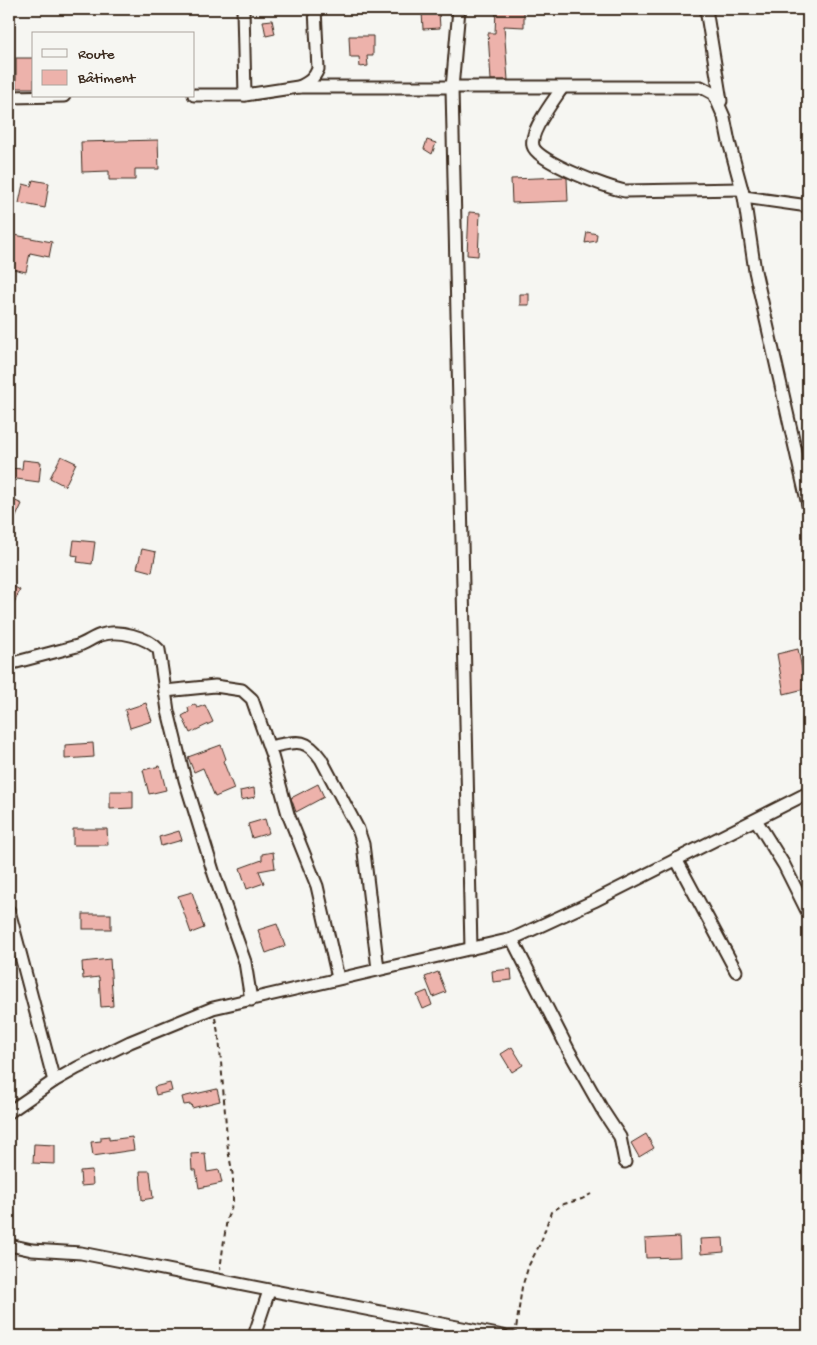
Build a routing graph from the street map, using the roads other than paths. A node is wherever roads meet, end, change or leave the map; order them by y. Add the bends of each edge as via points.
1 (243, 9) edge
2 (315, 9) edge
3 (459, 9) edge
4 (706, 9) edge
5 (298, 88) junction
6 (452, 88) junction
7 (562, 88) junction
8 (195, 95) edge
9 (245, 95) junction
10 (9, 97) edge
11 (32, 97) edge
12 (724, 117) junction
13 (743, 193) junction
14 (808, 206) edge
15 (808, 505) edge
16 (9, 664) edge
17 (165, 690) junction
18 (269, 747) junction
19 (808, 793) edge
20 (756, 820) junction
21 (676, 860) junction
22 (9, 911) edge
23 (808, 913) edge
24 (512, 939) junction
25 (471, 949) junction
26 (378, 969) junction
27 (736, 971) dead end
28 (338, 978) junction
29 (251, 1000) junction
30 (54, 1081) junction
31 (9, 1112) edge
32 (625, 1162) dead end
33 (9, 1245) edge
34 (269, 1291) junction
35 (254, 1336) edge
36 (496, 1336) edge

1 - 9 street
2 - 5 street via 318,69 310,82
3 - 6 street
4 - 12 street
5 - 6 street
5 - 9 street
6 - 7 street
6 - 25 street
7 - 12 street via 701,87 714,94
7 - 13 street via 534,133 533,145 549,161 611,189
8 - 9 street
10 - 11 street
12 - 13 street
13 - 14 street
13 - 15 street via 755,271
16 - 17 street via 87,644 102,635 120,633 152,642 159,650
17 - 18 street via 215,686 242,690 252,699
17 - 29 street via 184,780 245,962
18 - 26 street via 298,742 314,749 358,829 363,844
18 - 28 street via 288,814 317,886
19 - 20 street
20 - 21 street
20 - 23 street
21 - 24 street
21 - 27 street
22 - 30 street
24 - 25 street
24 - 32 street via 569,1051 620,1137
25 - 26 street
26 - 28 street
28 - 29 street
29 - 30 street via 213,1008 130,1042
30 - 31 street
33 - 34 street via 81,1253
34 - 35 street
34 - 36 street

